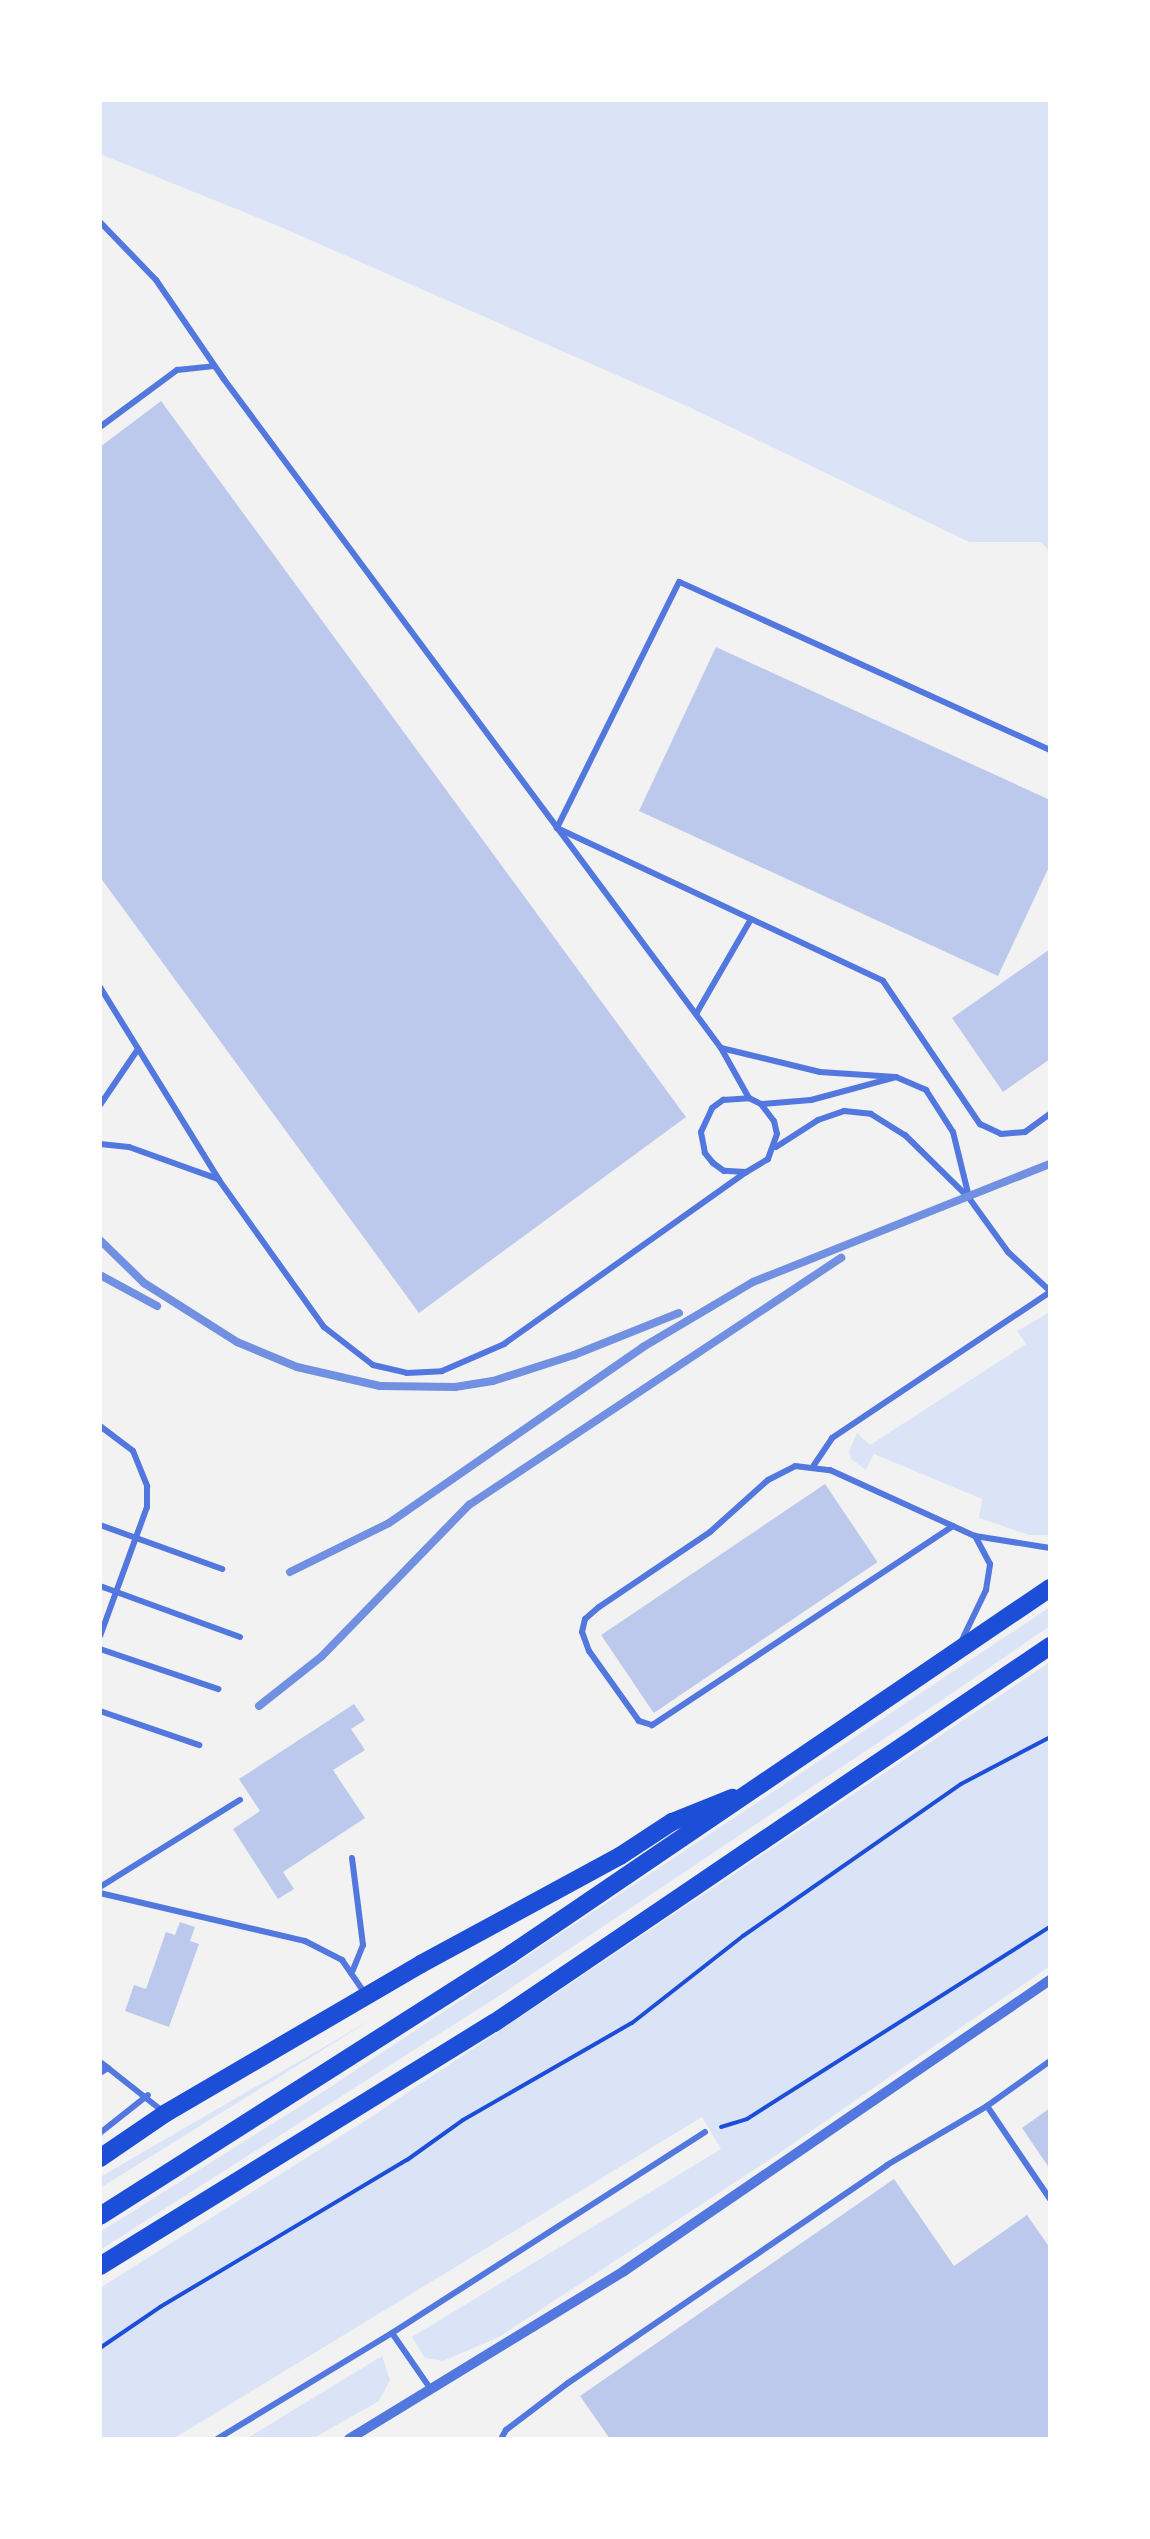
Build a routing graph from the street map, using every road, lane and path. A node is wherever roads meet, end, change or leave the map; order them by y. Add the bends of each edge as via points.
1 (100, 222) edge
2 (216, 366) junction
3 (100, 427) edge
4 (1050, 750) edge
5 (558, 828) junction
6 (750, 922) junction
7 (100, 988) edge
8 (696, 1014) junction
9 (721, 1048) junction
10 (138, 1049) junction
11 (896, 1077) junction
12 (749, 1098) junction
13 (761, 1104) junction
14 (100, 1105) edge
15 (1050, 1114) edge
16 (100, 1144) edge
17 (775, 1147) junction
18 (746, 1172) junction
19 (219, 1180) junction
20 (969, 1198) junction
21 (1050, 1291) edge
22 (100, 1426) edge
23 (814, 1464) junction
24 (100, 1525) edge
25 (953, 1526) junction
26 (975, 1536) junction
27 (136, 1538) junction
28 (1050, 1548) edge
29 (222, 1569) dead end
30 (100, 1586) edge
31 (1050, 1588) edge
32 (117, 1592) junction
33 (100, 1636) edge
34 (240, 1637) dead end
35 (1050, 1646) edge
36 (100, 1649) edge
37 (955, 1655) junction
38 (218, 1690) dead end
39 (100, 1711) edge
40 (1050, 1737) edge
41 (199, 1744) dead end
42 (756, 1790) junction
43 (240, 1800) dead end
44 (352, 1858) dead end
45 (100, 1890) edge
46 (1050, 1927) edge
47 (353, 1970) junction
48 (1050, 1980) edge
49 (367, 1996) junction
50 (100, 2062) edge
51 (1050, 2062) edge
52 (108, 2068) junction
53 (100, 2073) edge
54 (148, 2095) junction
55 (987, 2106) junction
56 (166, 2114) junction
57 (705, 2132) joint
58 (100, 2133) edge
59 (100, 2158) edge
60 (1050, 2199) edge
61 (100, 2216) edge
62 (100, 2266) edge
63 (392, 2333) junction
64 (100, 2348) edge
65 (431, 2389) junction
66 (216, 2439) edge
67 (348, 2439) edge
68 (502, 2439) edge

1 - 2 lane via 156,280
2 - 3 lane via 177,370
2 - 5 lane
4 - 5 lane via 679,582
5 - 6 lane
5 - 8 lane
6 - 8 lane
6 - 15 lane via 883,981 980,1124 1001,1134 1025,1132
7 - 10 lane
8 - 9 lane
9 - 11 lane via 820,1072
9 - 12 lane
10 - 14 lane
10 - 19 lane
11 - 13 lane via 811,1100
11 - 20 lane via 926,1090 953,1132
12 - 13 lane
12 - 18 lane via 723,1100 700,1132 713,1164
13 - 17 lane via 774,1121
16 - 19 lane via 128,1147
17 - 18 lane
17 - 20 lane via 844,1110 871,1114 905,1135
18 - 19 lane via 504,1344 442,1370 407,1373 373,1366 324,1327
20 - 21 lane via 1008,1252
21 - 23 lane via 832,1438
22 - 27 lane via 133,1451 142,1470 147,1507
23 - 25 lane
23 - 25 lane via 768,1480 710,1532 585,1620 589,1651 639,1721 652,1725 671,1714
24 - 27 lane
25 - 26 lane
26 - 28 lane
26 - 37 lane via 990,1564 986,1590
27 - 29 lane
27 - 32 lane
30 - 32 lane
31 - 37 main road
32 - 33 lane
32 - 34 lane
35 - 62 main road via 494,2022
36 - 38 lane
37 - 42 main road
39 - 41 lane
40 - 64 path via 960,1784 632,2023 462,2120
42 - 49 main road via 672,1822
42 - 61 main road
43 - 45 lane
44 - 47 lane via 363,1945
45 - 47 lane via 305,1940
46 - 57 path via 747,2118
47 - 49 lane
48 - 65 street via 624,2272
49 - 56 main road
50 - 52 lane
51 - 55 lane
52 - 53 lane
52 - 54 lane
54 - 56 lane
54 - 58 lane
55 - 60 lane
55 - 68 lane via 887,2166 600,2362
56 - 59 main road
57 - 63 lane
63 - 65 lane
63 - 66 lane
65 - 67 street

